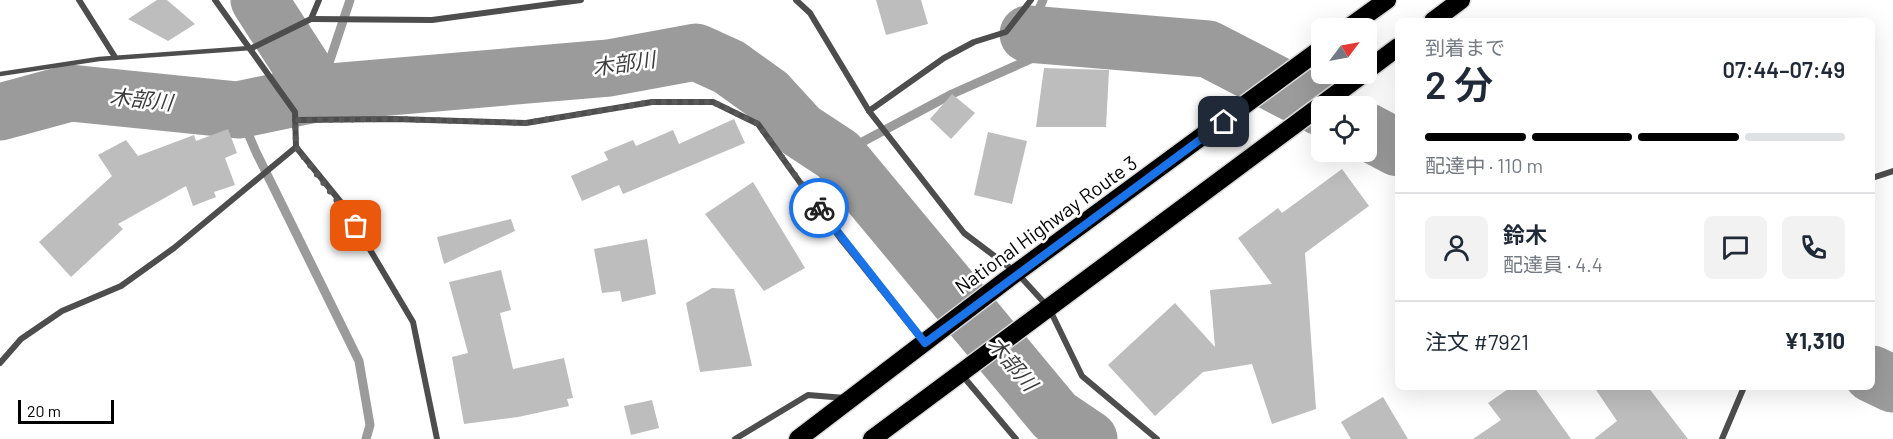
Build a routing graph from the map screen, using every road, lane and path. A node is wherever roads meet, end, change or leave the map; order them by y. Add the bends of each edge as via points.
1 (79, 0) edge
2 (215, 0) edge
3 (319, 0) edge
4 (581, 0) edge
5 (796, 0) edge
6 (1031, 0) edge
7 (1387, 0) edge
8 (1461, 0) edge
9 (1362, 18) edge
10 (1437, 18) edge
11 (311, 20) junction
12 (252, 48) junction
13 (1392, 52) edge
14 (1311, 56) edge
15 (115, 57) junction
16 (1377, 63) edge
17 (0, 74) edge
18 (1349, 84) edge
19 (869, 111) junction
20 (295, 120) junction
21 (296, 147) junction
22 (1893, 171) edge
23 (1875, 177) edge
24 (1011, 277) junction
25 (1043, 313) junction
26 (931, 338) junction
27 (0, 363) edge
28 (962, 374) junction
29 (1743, 390) edge
30 (851, 398) junction
31 (437, 439) edge
32 (735, 439) edge
33 (798, 439) edge
34 (872, 439) edge
35 (1016, 439) edge
36 (1157, 439) edge
37 (1722, 439) edge

1 - 15 street
2 - 12 street
3 - 11 street
4 - 11 street via 432,20
5 - 19 street via 810,13
6 - 19 street via 1006,32 974,42 944,58
7 - 9 highway
8 - 10 highway
11 - 12 street
12 - 15 lane
12 - 20 street via 295,112
13 - 16 highway
14 - 24 highway, National Highway Route 3
15 - 17 lane
18 - 25 highway
19 - 24 street via 964,233
20 - 21 street
20 - 26 street via 526,123 652,102 713,102 758,124 840,238
21 - 27 street via 121,286 62,311 21,339
21 - 31 street via 344,207 413,322
22 - 23 street
24 - 25 street
24 - 26 highway, National Highway Route 3
25 - 28 highway
25 - 36 street via 1082,376
26 - 30 highway, National Highway Route 3
28 - 34 highway
28 - 35 street
29 - 37 street
30 - 32 street via 808,395
30 - 33 highway, National Highway Route 3

